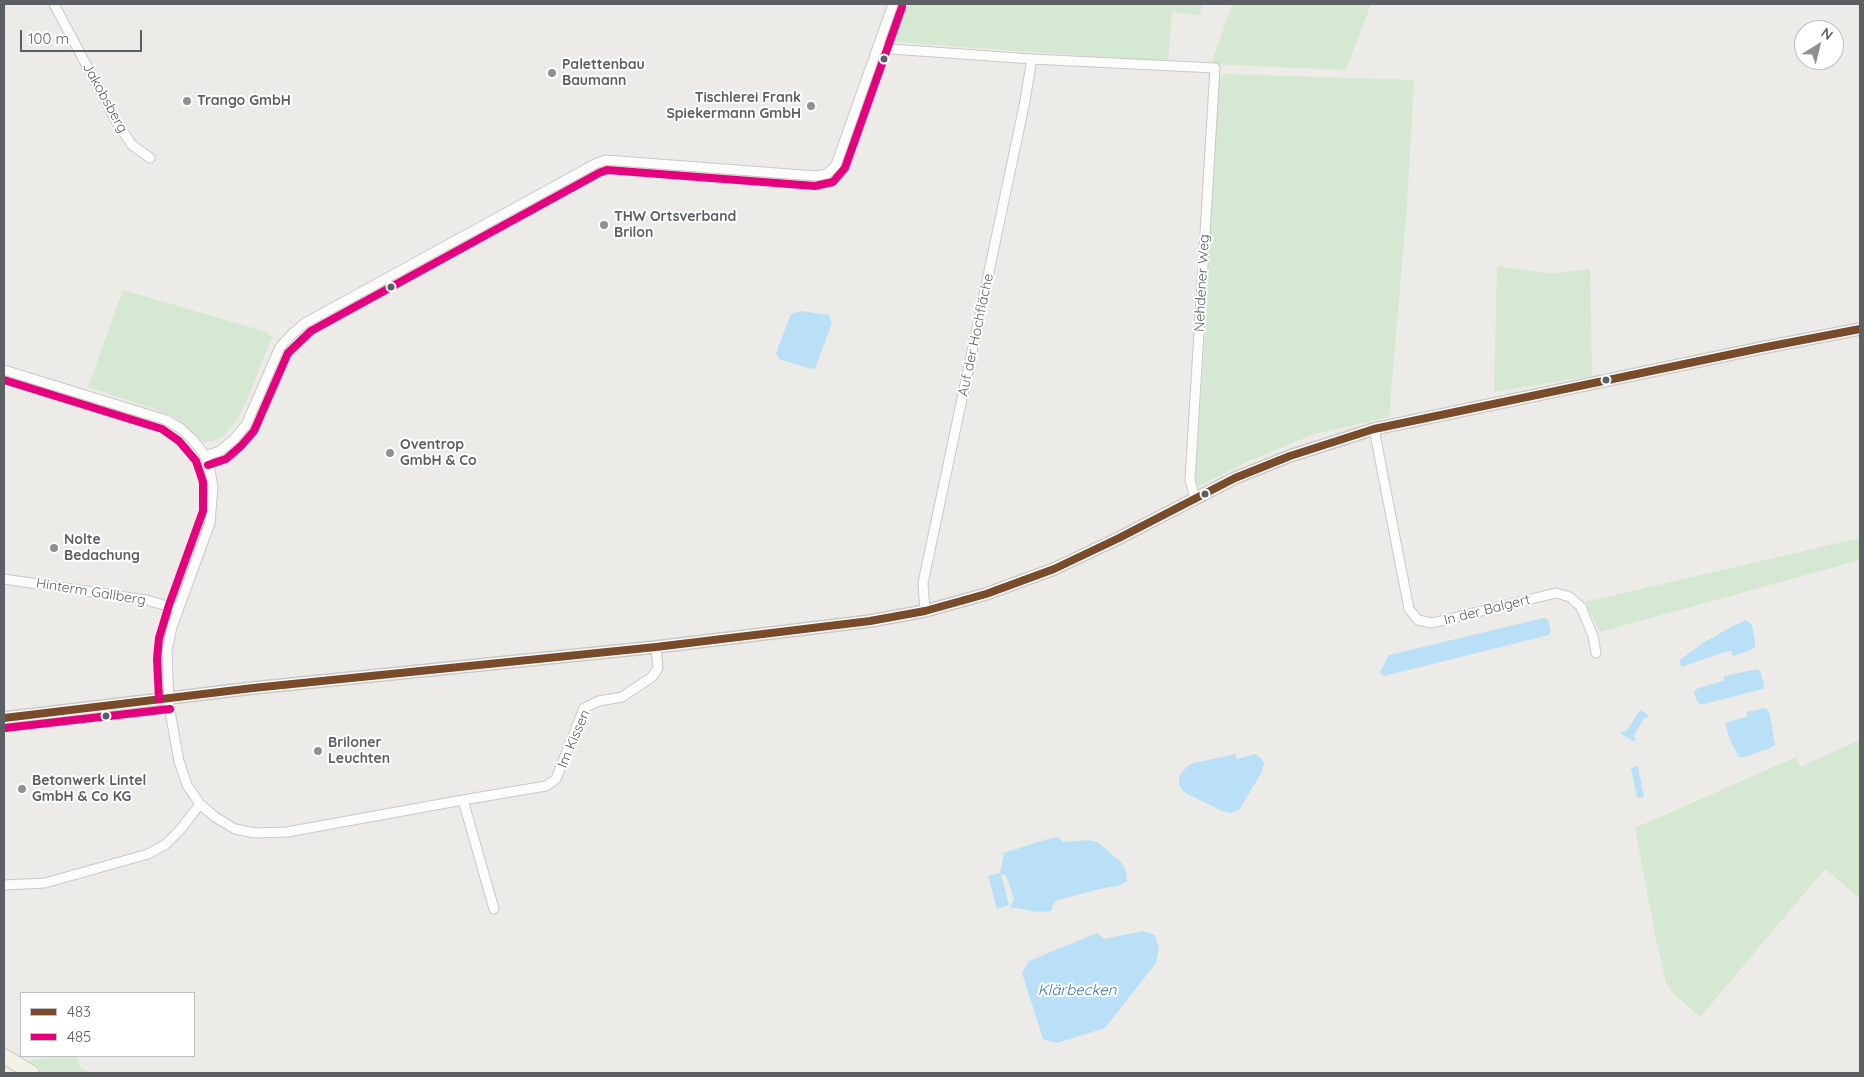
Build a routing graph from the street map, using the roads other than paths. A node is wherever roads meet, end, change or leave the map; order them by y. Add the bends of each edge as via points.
1 (54, 4) edge
2 (893, 4) edge
3 (877, 48) junction
4 (1032, 59) junction
5 (150, 158) dead end
6 (1860, 330) edge
7 (4, 370) edge
8 (1374, 429) junction
9 (205, 456) junction
10 (1195, 498) junction
11 (4, 579) edge
12 (178, 609) junction
13 (924, 611) junction
14 (656, 647) junction
15 (1596, 653) dead end
16 (169, 699) junction
17 (4, 718) edge
18 (463, 800) junction
19 (200, 804) junction
20 (4, 885) edge
21 (494, 909) dead end
22 (4, 1056) edge
23 (31, 1072) edge

1 - 5 street, Jakobsberg via 116,121 132,145
2 - 3 street
3 - 4 street
3 - 9 street via 836,165 828,174 816,176 606,160 595,164 305,323 280,347 246,424 220,451
4 - 10 street, Nehdener Weg via 1215,68 1190,480
4 - 13 street, Auf der Hochfläche via 923,582
6 - 8 street
7 - 9 street via 166,420 186,433
8 - 10 street via 1267,465
8 - 15 street, In der Balgert via 1409,609 1418,620 1432,623 1556,593 1570,597 1581,607
9 - 12 street via 213,480 212,512
10 - 13 street via 1054,569 986,594
11 - 12 street, Hinterm Gallberg via 146,600
12 - 16 street via 167,650
13 - 14 street
14 - 16 street
14 - 18 street, Im Kissen via 658,668 652,677 622,697 598,701 584,708 556,779 546,786
16 - 17 street
16 - 19 street, Im Kissen via 179,761 187,786
18 - 19 street, Im Kissen via 287,832 255,833 235,829
18 - 21 street
19 - 20 street via 166,844 148,854 45,883
22 - 23 main road

